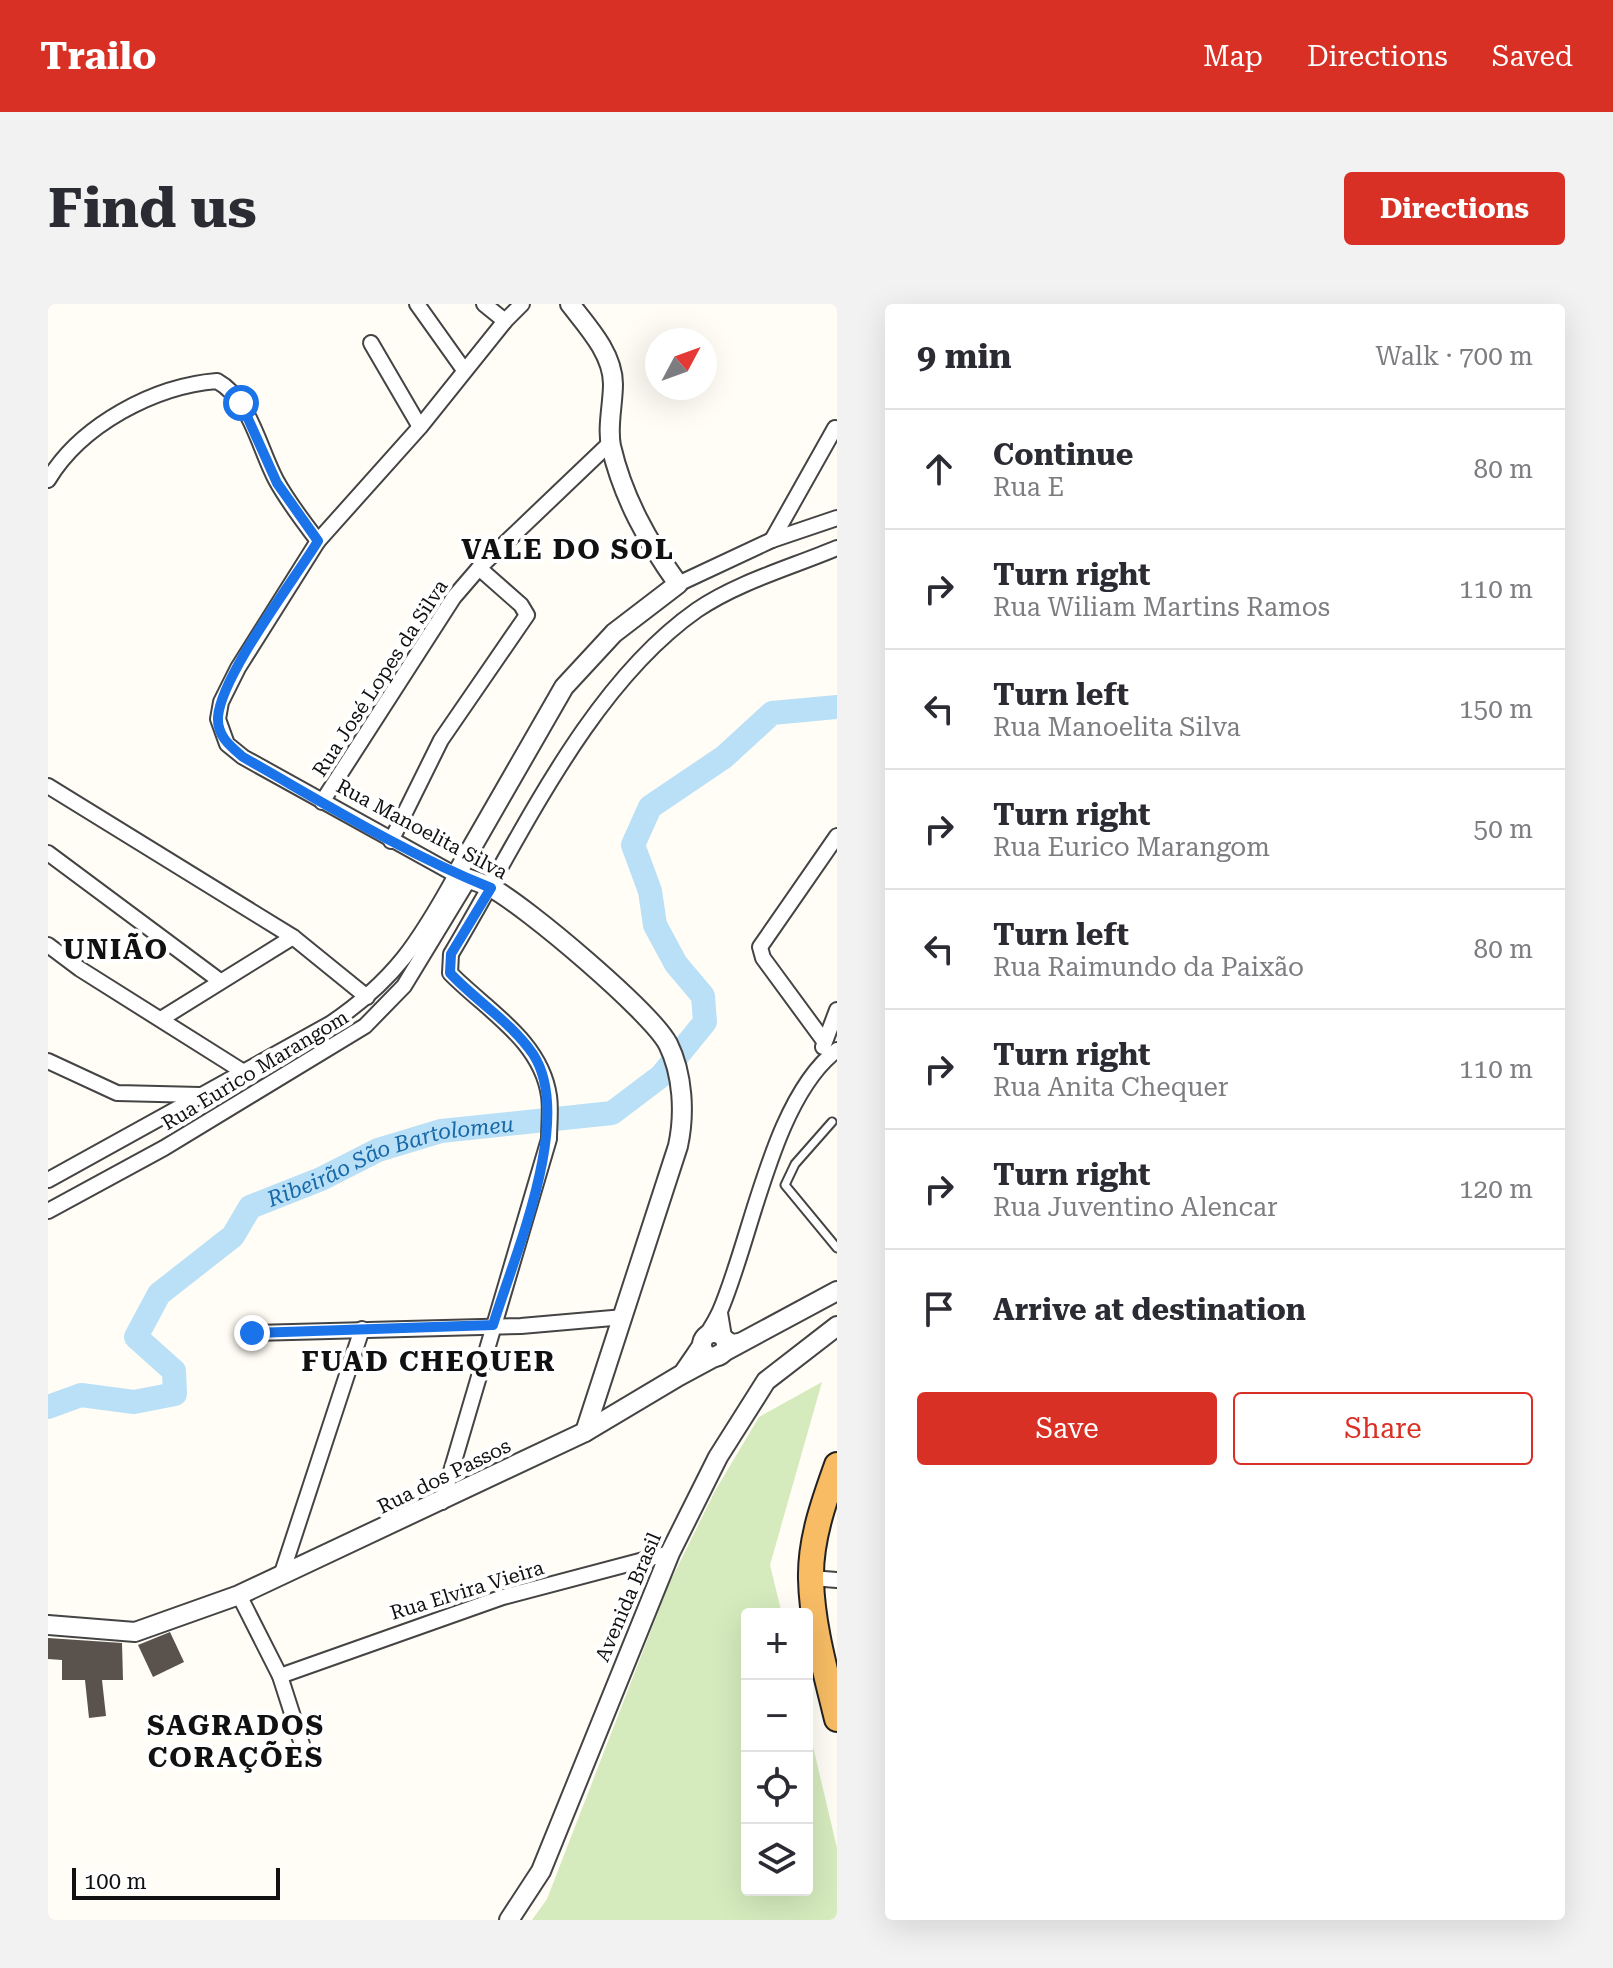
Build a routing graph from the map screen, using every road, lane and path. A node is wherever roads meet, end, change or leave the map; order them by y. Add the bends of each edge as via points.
1 (417, 304) edge
2 (484, 304) edge
3 (522, 304) edge
4 (570, 304) edge
5 (505, 321) junction
6 (371, 343) dead end
7 (464, 370) junction
8 (420, 427) junction
9 (835, 428) edge
10 (610, 443) junction
11 (48, 480) edge
12 (837, 518) edge
13 (772, 540) junction
14 (318, 541) junction
15 (837, 548) edge
16 (479, 568) junction
17 (678, 584) junction
18 (48, 786) edge
19 (322, 802) junction
20 (837, 836) edge
21 (391, 841) junction
22 (48, 853) edge
23 (462, 877) junction
24 (491, 888) junction
25 (293, 937) junction
26 (48, 945) edge
27 (220, 981) junction
28 (367, 997) junction
29 (837, 1010) edge
30 (161, 1019) junction
31 (831, 1046) edge
32 (48, 1061) edge
33 (242, 1071) junction
34 (200, 1095) junction
35 (832, 1122) dead end
36 (48, 1180) edge
37 (48, 1211) edge
38 (837, 1248) edge
39 (837, 1291) edge
40 (624, 1317) junction
41 (493, 1325) junction
42 (837, 1326) edge
43 (362, 1329) junction
44 (252, 1333) dead end
45 (716, 1343) junction
46 (585, 1432) junction
47 (837, 1465) edge
48 (442, 1502) junction
49 (670, 1553) junction
50 (281, 1576) junction
51 (811, 1578) junction
52 (837, 1580) edge
53 (239, 1595) junction
54 (48, 1625) edge
55 (280, 1676) junction
56 (837, 1719) edge
57 (307, 1760) dead end
58 (509, 1920) edge

1 - 7 street
2 - 5 street
3 - 5 street
4 - 10 street via 611,369
5 - 7 street
6 - 8 street
7 - 8 street
8 - 14 street
9 - 13 street
10 - 16 street, Rua José Lopes da Silva
10 - 17 street via 639,526
11 - 14 street via 71,449 107,421 164,393 217,381 241,403 277,483
12 - 13 street
13 - 17 street
14 - 19 street, Rua Manoelita Silva via 238,668 218,719 220,733 235,751
15 - 24 street via 698,609 647,654 580,734
16 - 19 street, Rua José Lopes da Silva via 440,615
16 - 21 street via 527,615 441,740
17 - 23 street via 614,633 564,687
18 - 25 street
19 - 21 street, Rua Manoelita Silva
20 - 31 street via 760,947
21 - 23 street, Rua Manoelita Silva
22 - 27 street
23 - 24 street, Rua Manoelita Silva
23 - 28 street, Rua Eurico Marangom via 422,937
23 - 37 street, Rua Eurico Marangom via 404,986 365,1026 164,1148
24 - 40 street, Rua Manoelita Silva via 527,911 645,1015 669,1046 683,1123
24 - 41 street via 447,964 532,1053 549,1097 549,1139
25 - 27 street
25 - 28 street
26 - 30 street
27 - 30 street
28 - 33 street, Rua Eurico Marangom via 330,1024
29 - 31 street
30 - 33 street
31 - 45 street via 782,1133 720,1312
32 - 34 street via 117,1093
33 - 34 street, Rua Eurico Marangom
34 - 36 street, Rua Eurico Marangom
35 - 38 lane via 795,1164 785,1185
39 - 45 street, Rua dos Passos via 749,1339
40 - 41 street
40 - 46 street
41 - 43 street
41 - 48 street
42 - 49 street, Avenida Brasil via 755,1393
43 - 44 street
43 - 50 street
45 - 46 street, Rua dos Passos via 679,1376
46 - 48 street, Rua dos Passos
47 - 51 highway via 820,1517
48 - 50 street, Rua dos Passos
49 - 55 street, Rua Elvira Vieira via 489,1601
49 - 58 street, Avenida Brasil via 541,1871
50 - 53 street, Rua dos Passos
51 - 52 street
51 - 56 highway
53 - 54 street, Rua dos Passos via 135,1632
53 - 55 street
55 - 57 street

